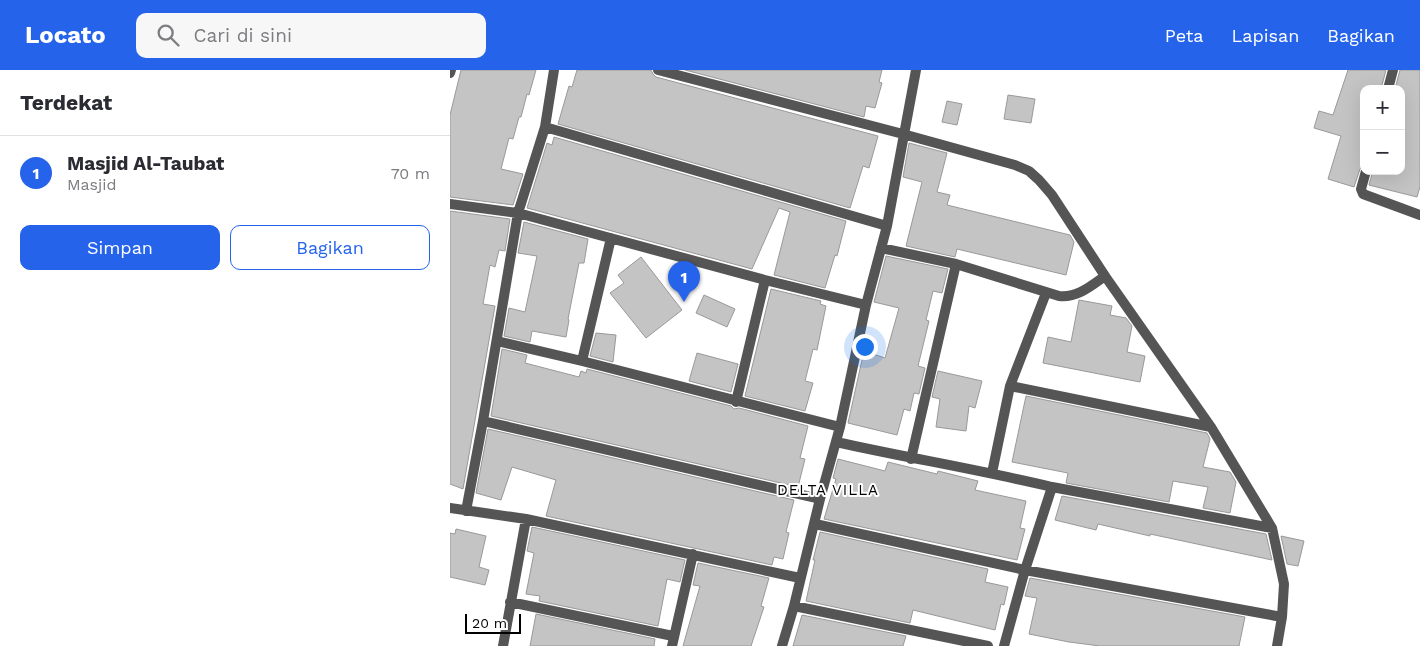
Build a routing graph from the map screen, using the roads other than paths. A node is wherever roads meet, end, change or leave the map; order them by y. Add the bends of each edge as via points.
1 (554, 70) edge
2 (658, 70) edge
3 (916, 70) edge
4 (1393, 70) edge
5 (1389, 85) edge
6 (545, 127) junction
7 (903, 134) junction
8 (1365, 175) edge
9 (450, 204) edge
10 (518, 213) junction
11 (1420, 215) edge
12 (886, 226) junction
13 (611, 238) junction
14 (881, 248) junction
15 (956, 264) junction
16 (1105, 276) junction
17 (765, 280) junction
18 (1046, 293) junction
19 (866, 305) junction
20 (497, 341) junction
21 (582, 361) junction
22 (1010, 386) junction
23 (736, 402) junction
24 (484, 421) junction
25 (840, 427) junction
26 (1211, 427) junction
27 (836, 442) junction
28 (912, 459) junction
29 (992, 473) junction
30 (1052, 487) junction
31 (820, 498) junction
32 (450, 508) edge
33 (466, 511) junction
34 (526, 519) junction
35 (815, 524) junction
36 (1272, 528) junction
37 (693, 554) junction
38 (1025, 570) junction
39 (800, 578) junction
40 (510, 602) junction
41 (794, 606) junction
42 (1282, 617) junction
43 (672, 641) edge
44 (503, 646) edge
45 (782, 646) edge
46 (988, 646) edge
47 (1004, 646) edge
48 (1277, 646) edge

1 - 6 street
2 - 7 street
3 - 7 street
4 - 5 street
6 - 10 street
6 - 12 street
7 - 12 street
7 - 16 street via 1029,171 1052,196
8 - 11 street via 1363,194
9 - 10 street
10 - 13 street
10 - 20 street
12 - 14 street
13 - 17 street
13 - 21 street
14 - 15 street
14 - 19 street
15 - 18 street
15 - 28 street
16 - 18 street via 1086,290 1067,297
16 - 26 street
17 - 19 street
17 - 23 street
18 - 22 street
19 - 25 street
20 - 21 street
20 - 24 street
21 - 23 street
22 - 26 street
22 - 29 street
23 - 25 street
24 - 31 street
24 - 33 street
25 - 27 street
26 - 36 street
27 - 28 street
27 - 31 street
28 - 29 street
29 - 30 street
30 - 36 street
30 - 38 street
31 - 35 street
32 - 33 street
33 - 34 street
34 - 37 street
34 - 40 street
35 - 38 street
35 - 39 street
36 - 42 street via 1284,584
37 - 39 street
37 - 43 street
38 - 42 street
38 - 47 street
39 - 41 street
40 - 43 street
40 - 44 street
41 - 45 street
41 - 46 street
42 - 48 street

